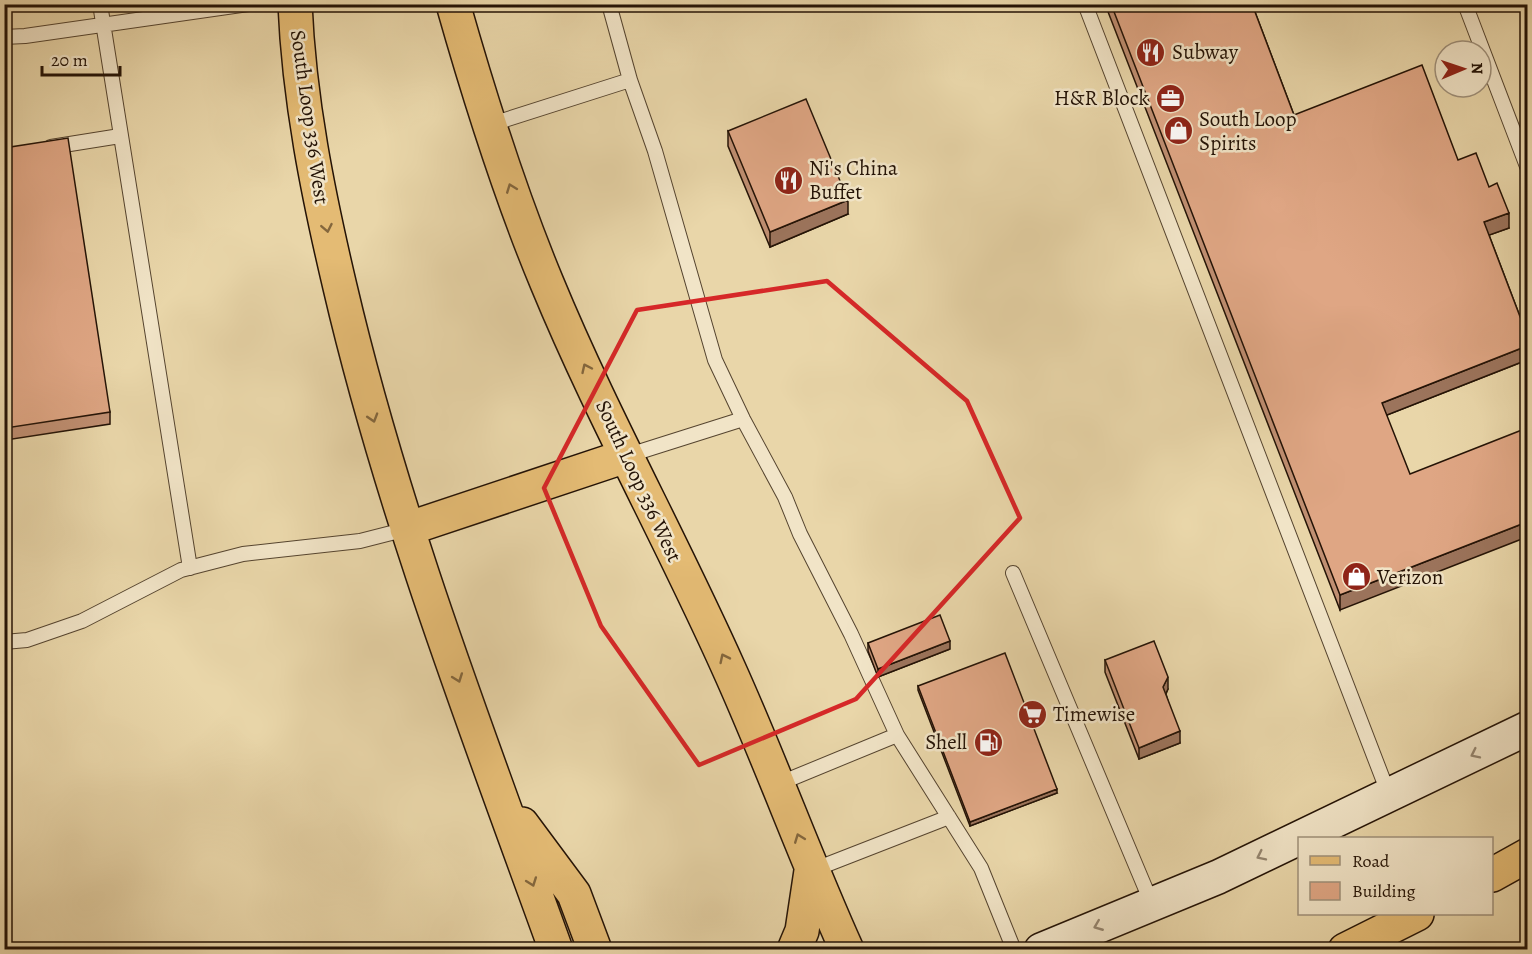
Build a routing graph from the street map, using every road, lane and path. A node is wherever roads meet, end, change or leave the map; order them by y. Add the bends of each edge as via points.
1 (100, 4) edge
2 (249, 4) edge
3 (295, 4) edge
4 (453, 4) edge
5 (609, 4) edge
6 (1086, 4) edge
7 (1465, 4) edge
8 (102, 26) junction
9 (4, 37) edge
10 (630, 80) junction
11 (488, 125) junction
12 (120, 136) junction
13 (39, 148) edge
14 (1527, 169) edge
15 (743, 419) junction
16 (626, 456) junction
17 (407, 529) junction
18 (190, 568) junction
19 (1012, 573) dead end
20 (4, 642) edge
21 (1527, 728) edge
22 (897, 735) junction
23 (778, 784) junction
24 (500, 794) junction
25 (1389, 795) junction
26 (949, 817) junction
27 (1301, 837) edge
28 (1298, 839) edge
29 (1527, 855) edge
30 (811, 871) junction
31 (1493, 874) edge
32 (1152, 904) junction
33 (1415, 915) edge
34 (556, 950) edge
35 (595, 950) edge
36 (794, 950) edge
37 (847, 950) edge
38 (1014, 950) edge
39 (1041, 950) edge
40 (1345, 950) edge

1 - 8 lane
2 - 8 lane
3 -> 17 main road, South Loop 336 West via 310,143 330,243 359,369
4 - 11 main road, South Loop 336 West
5 - 10 lane
6 - 25 lane
7 - 14 lane
8 - 9 lane
8 - 12 lane
10 - 11 lane
10 - 15 lane via 655,151 715,360
16 -> 11 main road, South Loop 336 West via 547,283
12 - 13 lane
12 - 18 lane
15 - 16 lane
15 - 22 lane via 785,497
16 - 17 main road
23 -> 16 main road, South Loop 336 West via 729,669
17 - 18 lane via 360,541 243,554
17 -> 24 main road, South Loop 336 West
18 - 20 lane via 82,621 27,640
19 - 32 lane
21 -> 25 main road
22 - 23 lane
22 - 26 lane
30 -> 23 main road, South Loop 336 West
24 -> 34 main road, South Loop 336 West
24 - 35 main road via 573,894
25 -> 27 main road
26 - 30 lane
26 - 38 lane via 981,868
28 -> 32 main road
29 - 31 main road
30 - 36 main road via 802,931
30 - 37 main road, South Loop 336 West
32 -> 39 main road
33 - 40 main road

